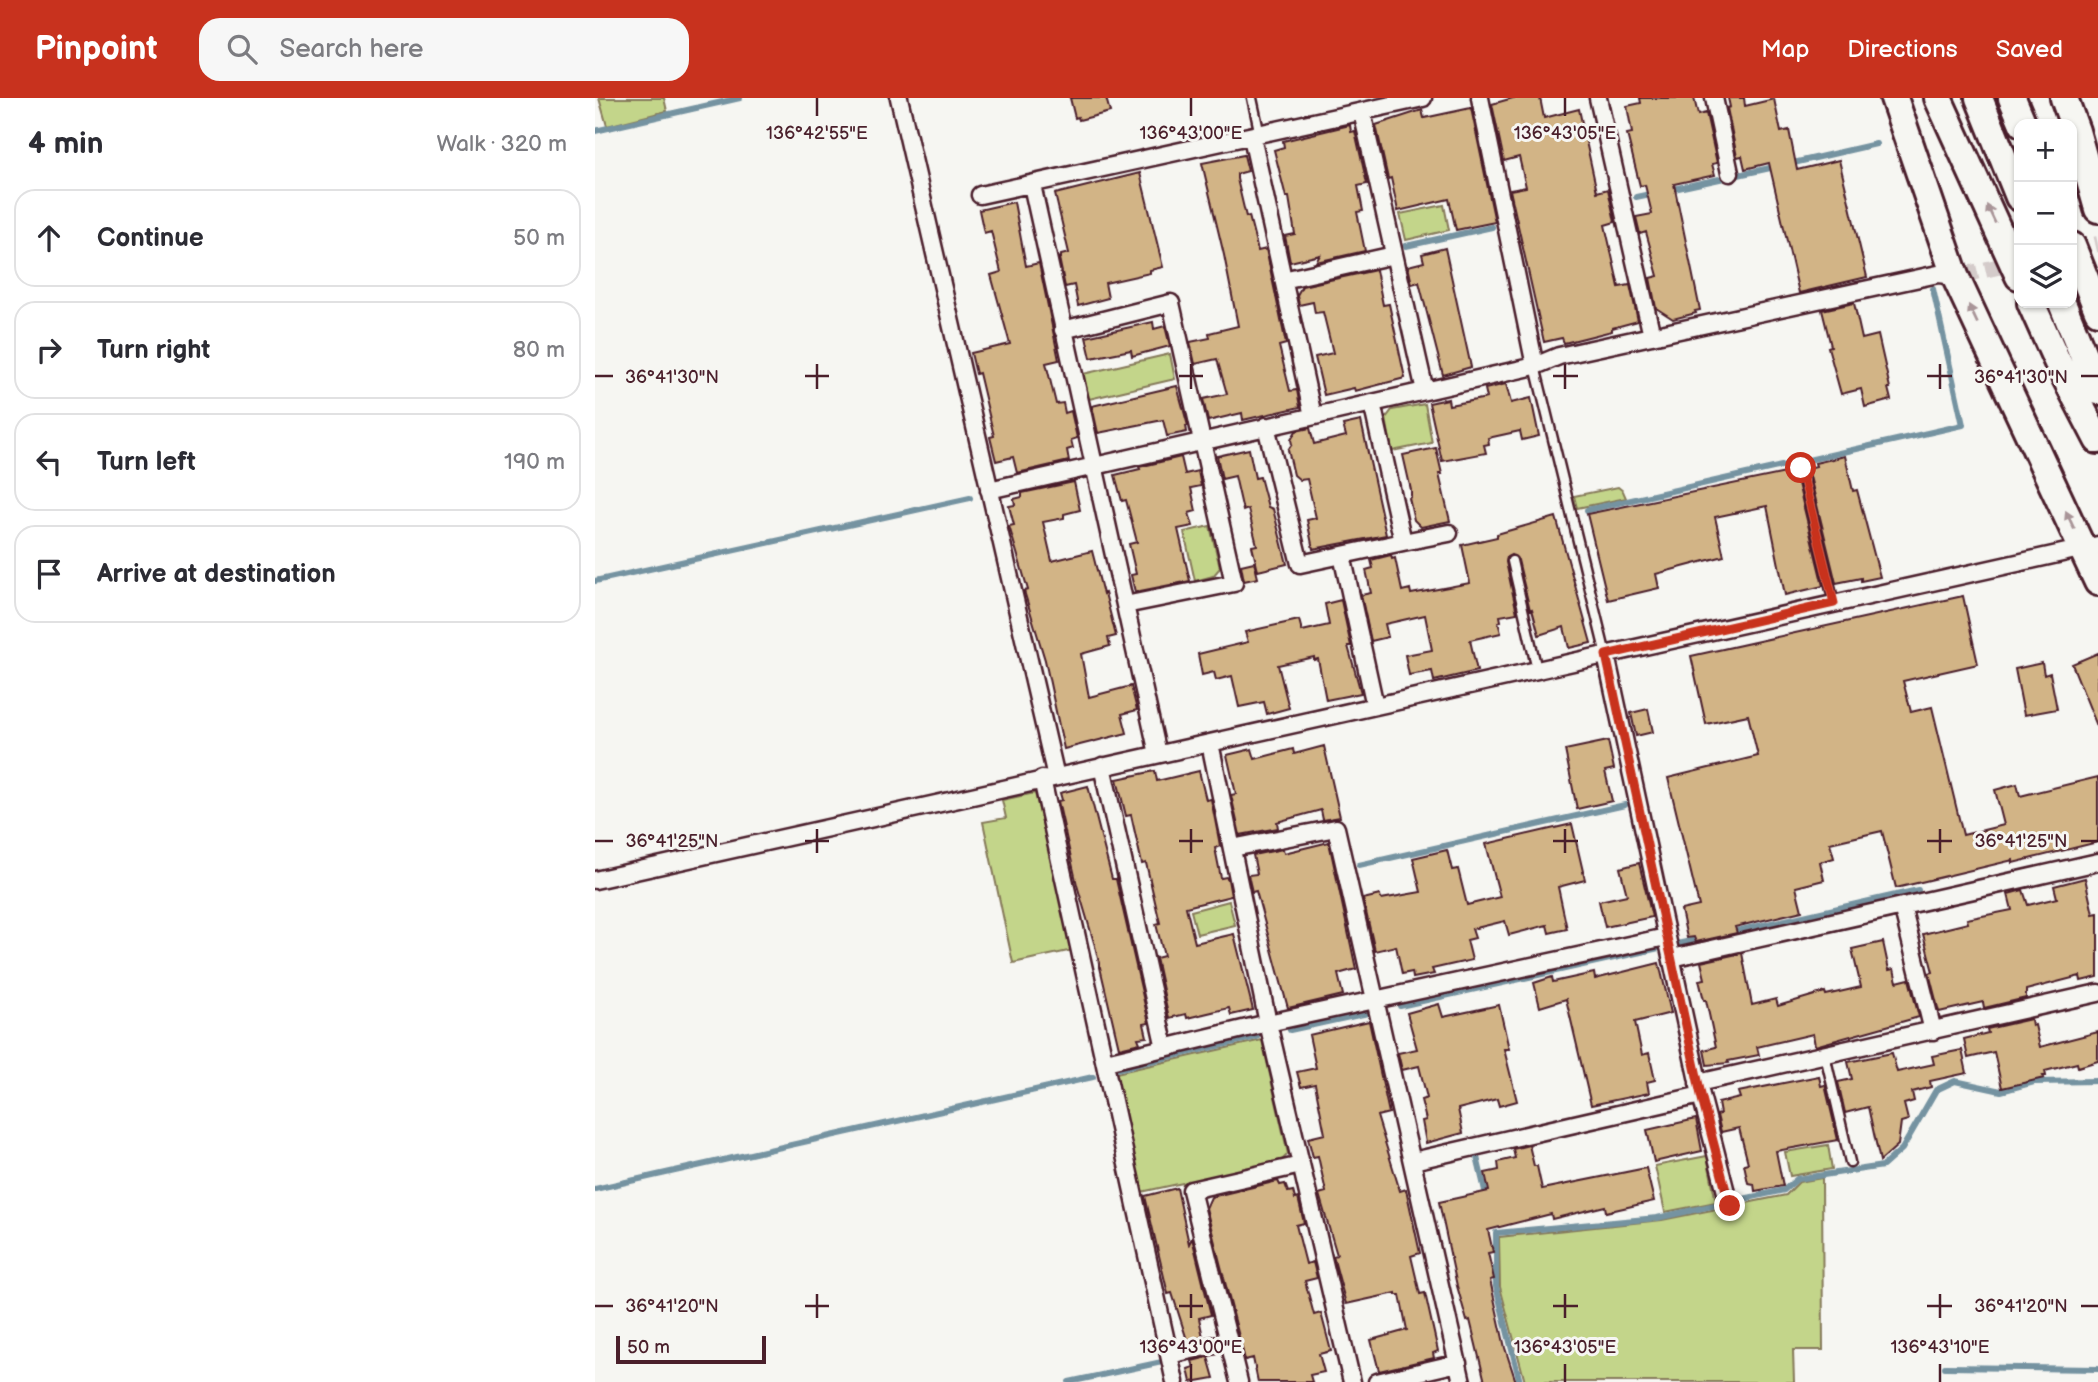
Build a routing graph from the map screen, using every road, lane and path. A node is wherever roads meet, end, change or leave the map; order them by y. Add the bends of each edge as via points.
1 (899, 98) edge
2 (1252, 98) edge
3 (1423, 98) edge
4 (1480, 98) edge
5 (1598, 98) edge
6 (1714, 98) edge
7 (1894, 98) edge
8 (1938, 98) edge
9 (1979, 98) edge
10 (2012, 98) edge
11 (2064, 98) edge
12 (1362, 112) junction
13 (2021, 119) edge
14 (1256, 136) junction
15 (1730, 173) dead end
16 (1032, 185) junction
17 (2014, 185) edge
18 (979, 195) dead end
19 (2098, 209) edge
20 (1394, 255) junction
21 (2077, 258) edge
22 (2014, 265) edge
23 (1958, 276) junction
24 (1283, 280) junction
25 (2033, 308) edge
26 (2064, 308) edge
27 (2098, 311) edge
28 (1063, 330) junction
29 (1651, 336) junction
30 (1535, 366) junction
31 (1425, 391) junction
32 (2098, 391) edge
33 (1372, 403) junction
34 (1313, 416) junction
35 (1266, 426) junction
36 (1200, 440) junction
37 (2098, 440) edge
38 (1093, 466) junction
39 (1801, 468) dead end
40 (989, 490) junction
41 (1450, 533) dead end
42 (1403, 542) junction
43 (2091, 547) edge
44 (1342, 555) junction
45 (1512, 561) dead end
46 (2098, 582) edge
47 (1834, 603) junction
48 (1125, 605) junction
49 (1606, 655) junction
50 (1537, 670) junction
51 (1375, 706) junction
52 (1210, 743) junction
53 (1158, 754) junction
54 (1102, 766) junction
55 (1049, 778) junction
56 (1232, 848) junction
57 (2098, 862) edge
58 (595, 880) edge
59 (1902, 906) junction
60 (1666, 937) junction
61 (1672, 958) junction
62 (2098, 993) edge
63 (1376, 1000) junction
64 (1268, 1023) junction
65 (1933, 1031) junction
66 (1165, 1048) junction
67 (1825, 1055) junction
68 (1106, 1062) junction
69 (1700, 1089) junction
70 (1413, 1161) junction
71 (1850, 1162) dead end
72 (1301, 1165) junction
73 (1729, 1203) dead end
74 (1229, 1342) junction
75 (1169, 1355) junction
76 (1458, 1363) junction
77 (1175, 1382) edge
78 (1239, 1382) edge
79 (1352, 1382) edge
80 (1377, 1382) edge
81 (1462, 1382) edge

1 - 40 street
2 - 14 lane
3 - 12 street
4 - 30 street
5 - 29 street
6 - 15 street
7 - 23 highway
22 -> 8 highway
9 - 17 highway
10 - 13 highway
11 - 19 highway
12 - 14 street
12 - 20 street
14 - 16 street
14 - 24 street
16 - 18 street
16 - 28 street
20 - 24 street
20 - 31 street
21 - 27 highway
23 - 29 street via 1938,274
43 -> 23 highway
24 - 34 street
25 - 37 highway
26 - 32 highway
28 - 36 street via 1171,303
28 - 38 street
29 - 30 street via 1559,356
30 - 31 street
30 - 49 lane
31 - 33 street
33 - 34 street
33 - 42 street
34 - 35 street
35 - 36 street
35 - 44 street via 1300,564
36 - 38 street
36 - 48 street via 1234,583
38 - 40 street
38 - 48 street
39 - 47 lane
40 - 55 street
41 - 42 street
42 - 44 street
43 - 46 highway
43 - 47 street
44 - 51 street
45 - 50 lane
47 - 49 street
48 - 53 street
49 - 50 street
49 - 60 street
50 - 51 street
51 - 52 street
52 - 53 street
52 - 56 street
53 - 54 street
54 - 55 street
54 - 66 street
55 - 58 street
55 - 68 street
56 - 63 street via 1336,828
56 - 64 street
57 - 59 street
59 - 61 street
59 - 65 street
60 - 61 street
60 - 63 street
61 - 69 street
62 - 65 street
63 - 64 street
63 - 70 street
64 - 66 street
64 - 72 street
65 - 67 street
66 - 68 street
67 - 69 street
67 - 71 lane
68 - 75 street
69 - 70 street
69 - 73 street
70 - 76 street
72 - 74 street via 1191,1190
72 - 79 street
74 - 75 street
74 - 78 street
75 - 77 street
76 - 80 street
76 - 81 street

